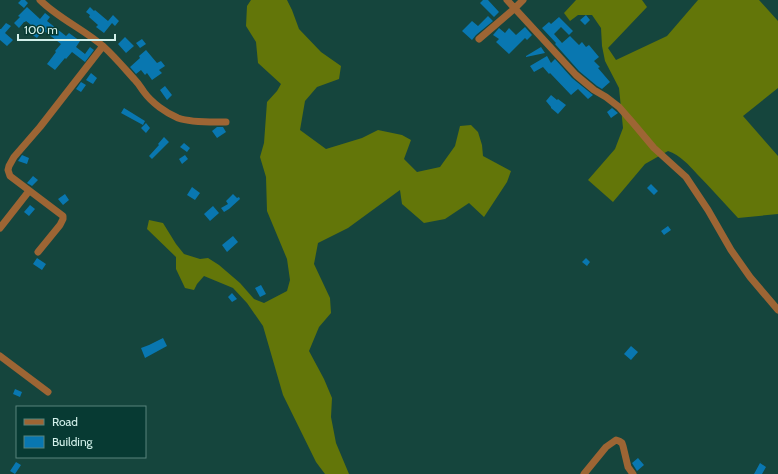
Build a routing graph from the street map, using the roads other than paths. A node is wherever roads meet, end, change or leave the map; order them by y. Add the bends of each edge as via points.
1 (40, 0) edge
2 (507, 0) edge
3 (523, 0) edge
4 (515, 8) junction
5 (479, 39) dead end
6 (103, 46) junction
7 (226, 122) dead end
8 (29, 191) junction
9 (0, 228) edge
10 (38, 252) dead end
11 (778, 310) edge
12 (0, 356) edge
13 (48, 392) dead end
14 (584, 474) edge
15 (633, 474) edge

1 - 6 street via 51,11
2 - 4 street
3 - 4 street
4 - 5 street
4 - 11 street via 576,75 619,107 654,148 686,177 731,250
6 - 7 street via 154,103 167,112 190,120
6 - 8 street via 14,156 8,170 10,176
8 - 9 street
8 - 10 street via 63,216 60,225
12 - 13 street
14 - 15 street via 616,440 622,443 628,467

